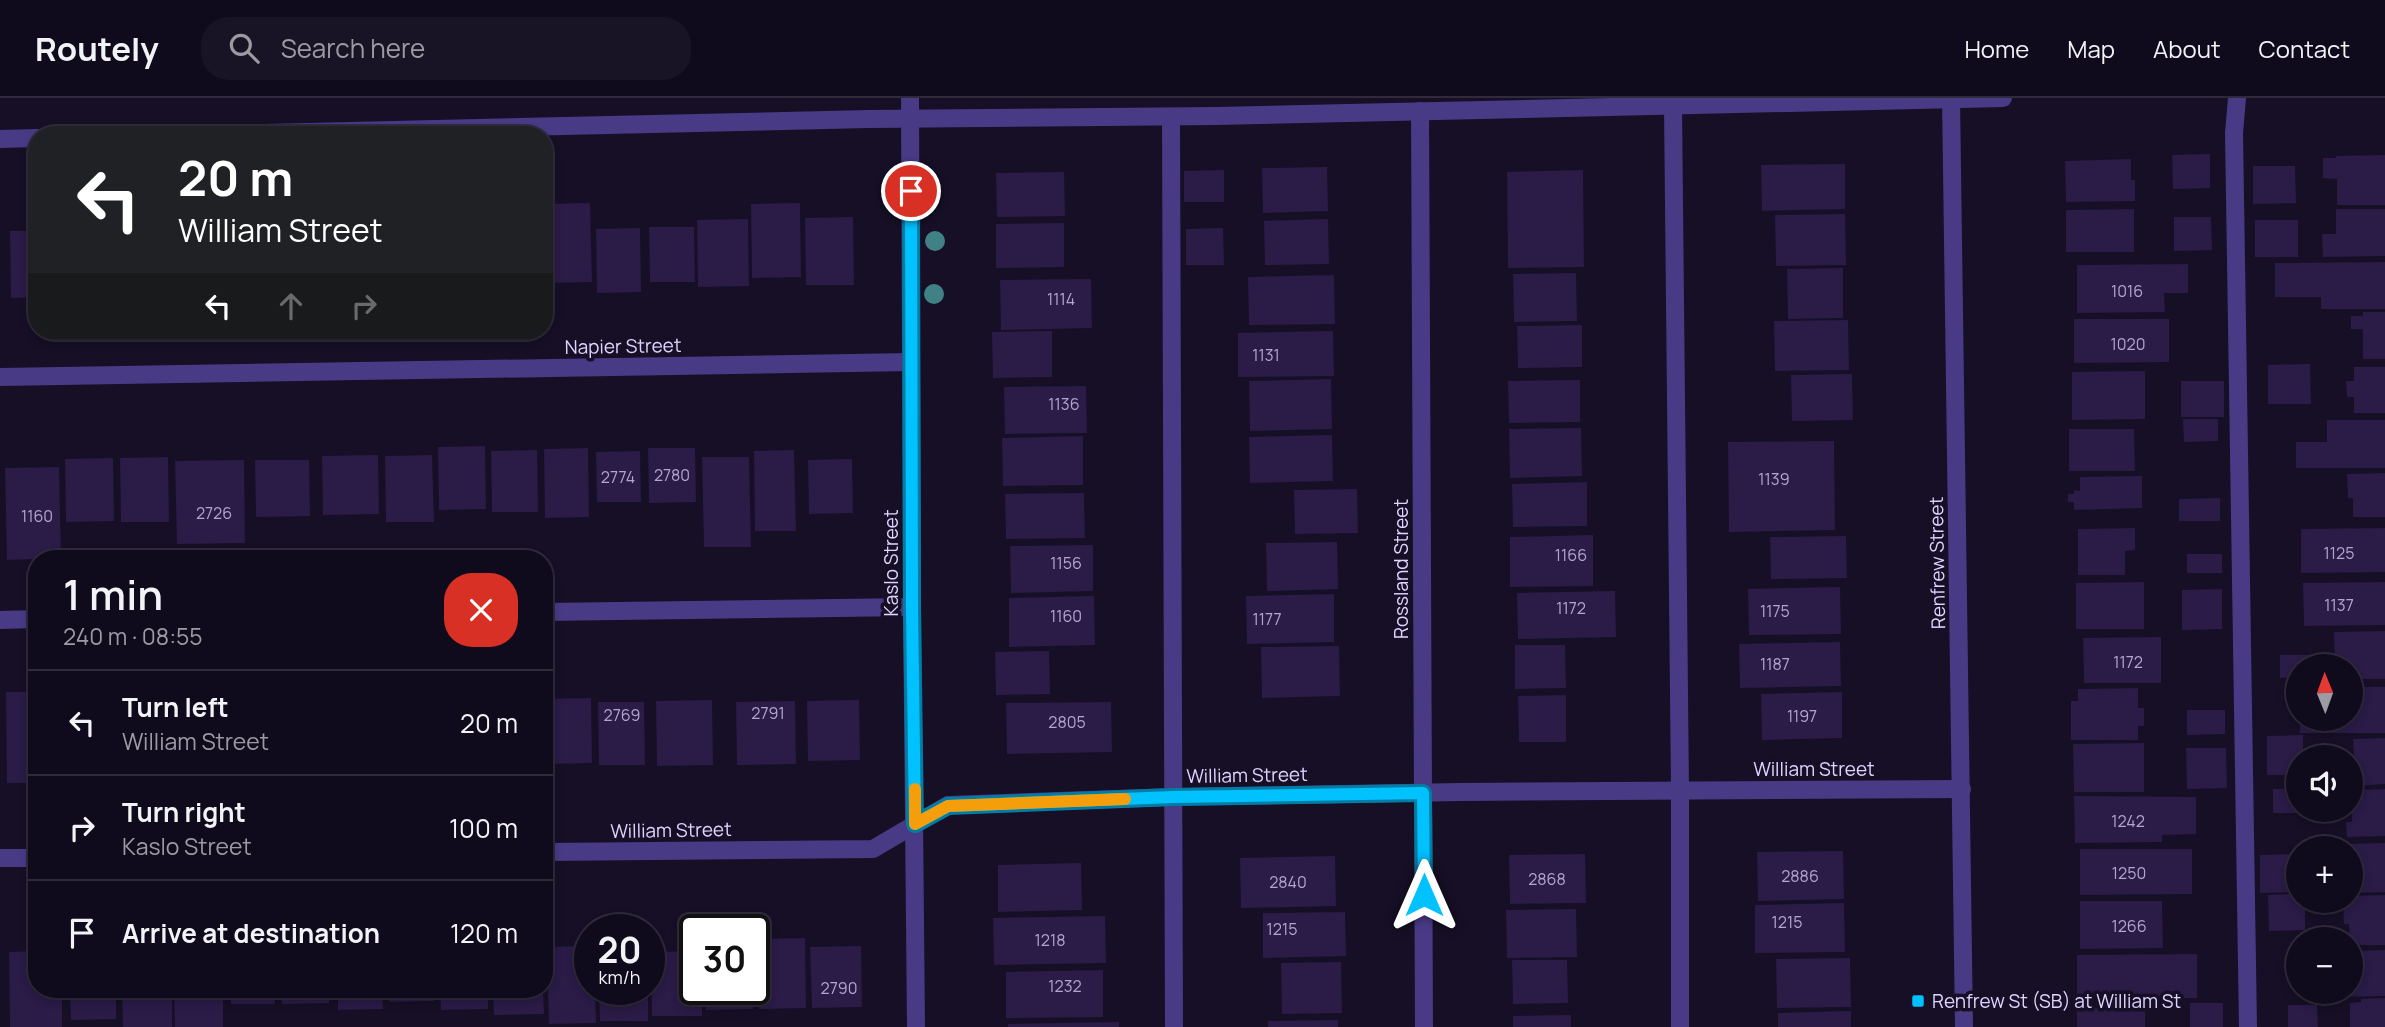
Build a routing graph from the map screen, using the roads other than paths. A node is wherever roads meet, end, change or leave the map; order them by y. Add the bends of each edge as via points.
1 (910, 98) edge
2 (1951, 98) edge
3 (2003, 98) edge
4 (2237, 98) edge
5 (1673, 106) junction
6 (1420, 111) junction
7 (1171, 117) junction
8 (911, 119) junction
9 (553, 127) edge
10 (28, 138) edge
11 (0, 139) edge
12 (911, 362) junction
13 (0, 377) edge
14 (912, 607) junction
15 (553, 612) edge
16 (28, 619) edge
17 (0, 620) edge
18 (1962, 789) junction
19 (1680, 791) junction
20 (1423, 793) junction
21 (1173, 797) junction
22 (915, 824) junction
23 (553, 852) edge
24 (0, 858) edge
25 (28, 858) edge
26 (916, 1027) edge
27 (1174, 1027) edge
28 (1424, 1027) edge
29 (1680, 1027) edge
30 (1964, 1027) edge
31 (2248, 1027) edge

1 - 8 street, Kaslo Street
2 - 3 street
2 - 5 street
2 - 18 street, Renfrew Street
4 - 31 street
5 - 6 street
5 - 19 street
6 - 7 street
6 - 20 street, Rossland Street
7 - 8 street
7 - 21 street
8 - 9 street
8 - 12 street, Kaslo Street
10 - 11 street
12 - 13 street, Napier Street
12 - 14 street, Kaslo Street
14 - 15 street
14 - 22 street, Kaslo Street
16 - 17 street
18 - 19 street, William Street
18 - 30 street, Renfrew Street
19 - 20 street, William Street
19 - 29 street
20 - 21 street, William Street
20 - 28 street, Rossland Street
21 - 22 street, William Street via 948,806
21 - 27 street
22 - 23 street, William Street via 873,849
22 - 26 street, Kaslo Street
24 - 25 street

